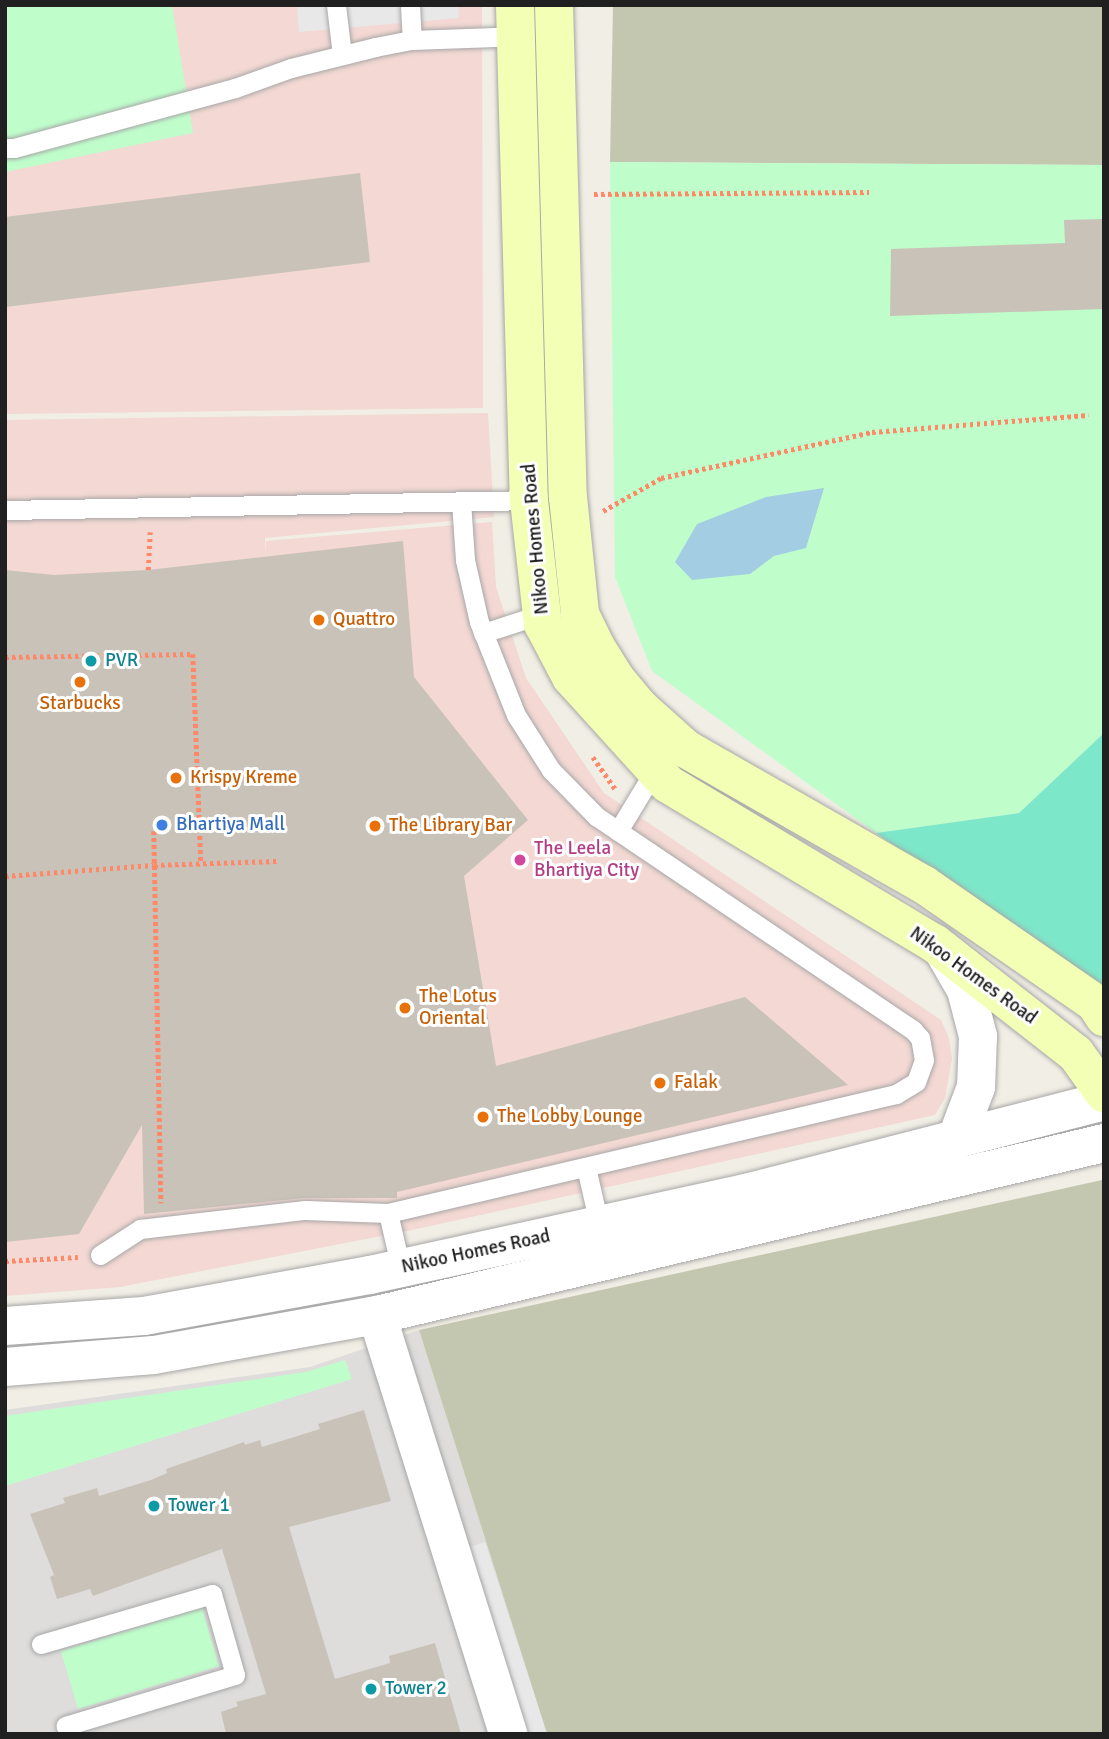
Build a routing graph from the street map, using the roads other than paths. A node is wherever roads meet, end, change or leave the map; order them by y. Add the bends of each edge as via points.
1 (336, 5) edge
2 (410, 5) edge
3 (554, 20) edge
4 (516, 21) edge
5 (412, 40) junction
6 (342, 55) junction
7 (5, 148) edge
8 (530, 500) junction
9 (461, 502) junction
10 (582, 506) junction
11 (5, 510) edge
12 (542, 614) junction
13 (483, 633) junction
14 (645, 786) junction
15 (618, 831) junction
16 (943, 950) junction
17 (1104, 1017) edge
18 (1104, 1093) edge
19 (1104, 1101) edge
20 (956, 1140) junction
21 (1104, 1143) edge
22 (586, 1167) junction
23 (388, 1213) junction
24 (584, 1228) junction
25 (100, 1255) road end
26 (401, 1269) junction
27 (575, 1269) junction
28 (377, 1315) junction
29 (5, 1326) edge
30 (5, 1367) edge
31 (41, 1644) dead end
32 (65, 1726) dead end
33 (508, 1734) edge

1 - 6 lane
2 - 5 lane
3 - 4 lane
3 - 10 street, Nikoo Homes Road
4 - 5 lane
4 - 8 street, Nikoo Homes Road
5 - 6 lane
6 - 7 lane
8 - 9 lane
8 - 10 lane
8 - 12 street, Nikoo Homes Road
9 - 11 lane
9 - 13 lane via 469,587
10 - 17 street, Nikoo Homes Road via 580,614 615,678 661,729 712,766 923,884 1094,1003
12 - 13 lane
12 - 14 street, Nikoo Homes Road via 571,677
13 - 15 lane via 507,696 538,752 573,795
14 - 15 lane
14 - 16 street, Nikoo Homes Road via 668,785
15 - 22 lane via 904,1023 920,1038 924,1060 916,1082 896,1094
16 - 18 street, Nikoo Homes Road via 1076,1054
16 - 20 street via 967,990 978,1036 976,1087
19 - 20 street, Nikoo Homes Road
20 - 24 street, Nikoo Homes Road
21 - 27 street, Nikoo Homes Road
22 - 23 lane
22 - 24 lane
23 - 25 lane via 305,1210 139,1229
23 - 26 lane
24 - 26 street, Nikoo Homes Road
24 - 27 street
26 - 29 street, Nikoo Homes Road via 144,1316
27 - 28 street, Nikoo Homes Road
28 - 30 street, Nikoo Homes Road via 154,1355
28 - 33 street
31 - 32 lane via 212,1594 235,1675

